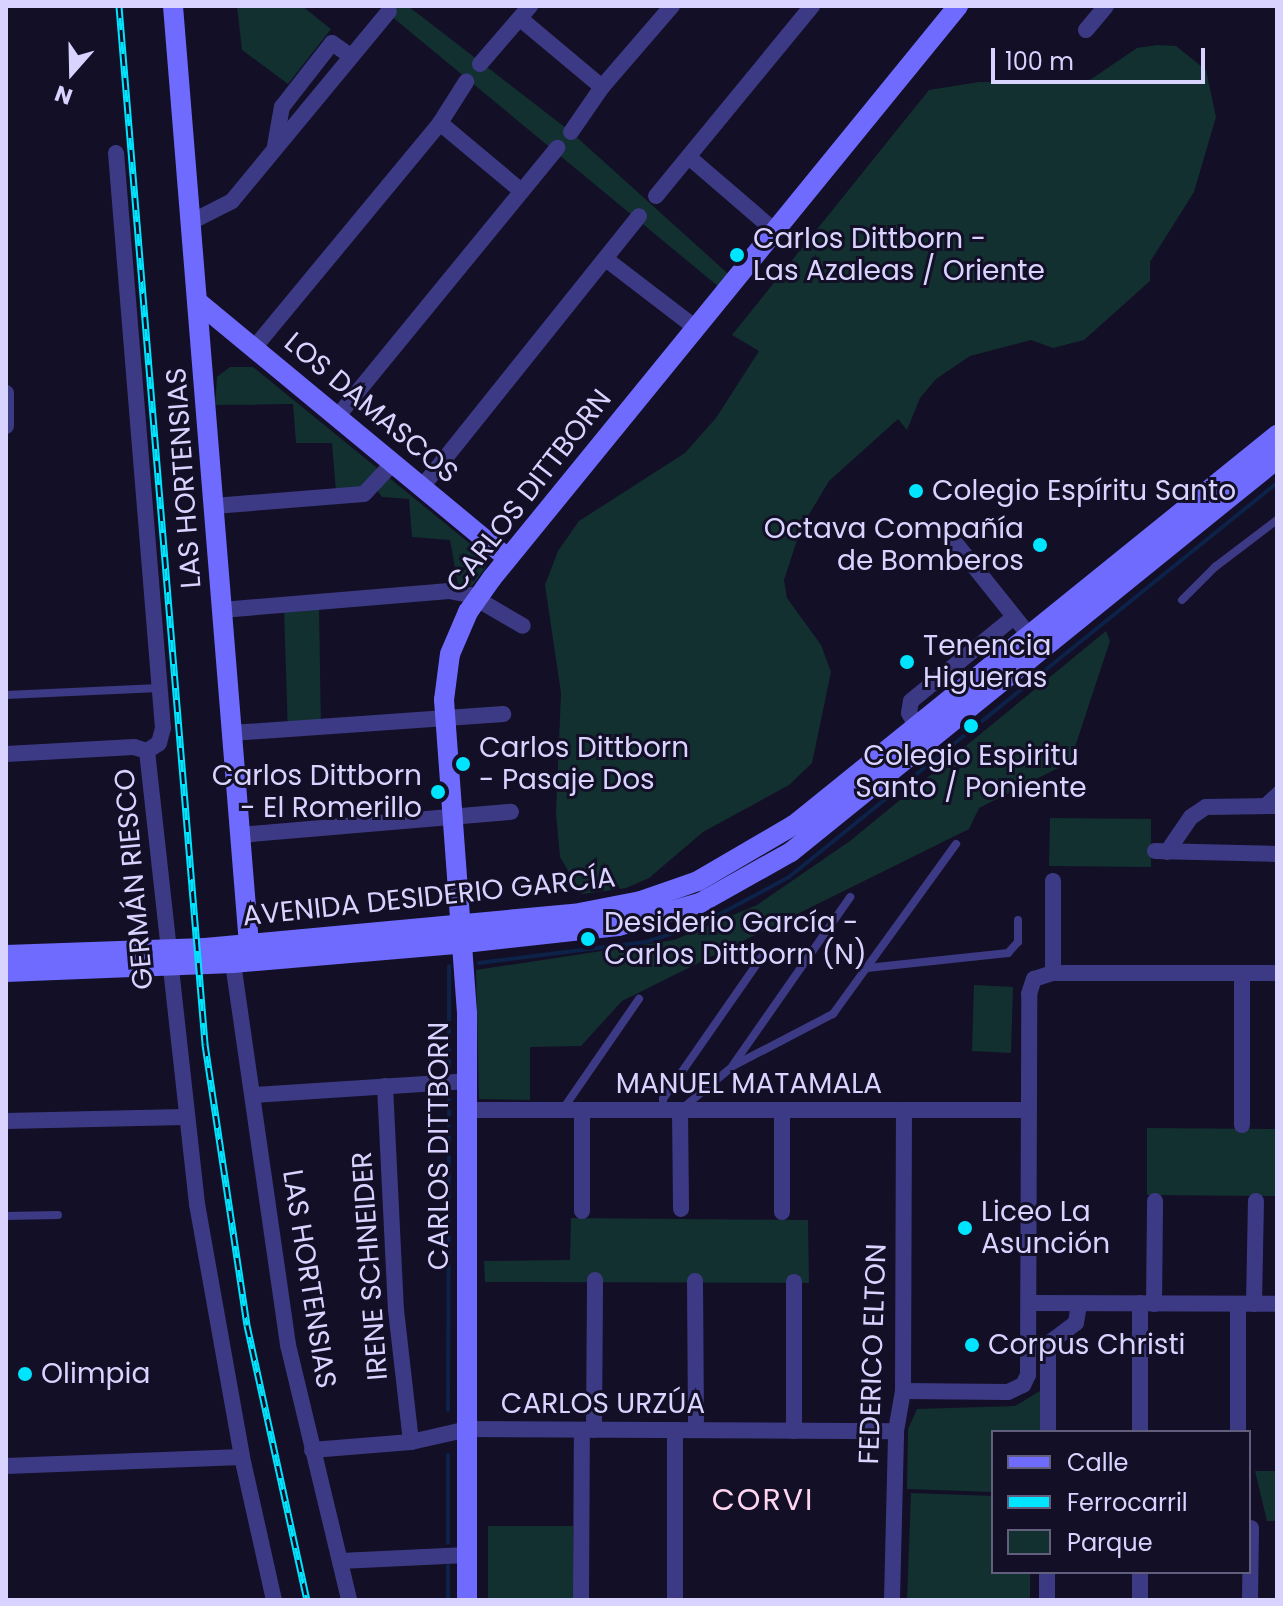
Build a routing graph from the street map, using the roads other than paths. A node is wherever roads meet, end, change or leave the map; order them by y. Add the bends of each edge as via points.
1 (173, 6) edge
2 (672, 6) edge
3 (812, 6) edge
4 (958, 6) edge
5 (1106, 6) edge
6 (389, 11) dead end
7 (527, 13) edge
8 (1086, 30) dead end
9 (480, 64) dead end
10 (466, 82) dead end
11 (602, 87) junction
12 (440, 123) junction
13 (571, 132) dead end
14 (557, 148) dead end
15 (116, 153) dead end
16 (690, 158) junction
17 (519, 189) junction
18 (656, 196) dead end
19 (639, 216) dead end
20 (191, 222) junction
21 (775, 231) junction
22 (607, 260) junction
23 (198, 302) junction
24 (696, 328) junction
25 (254, 348) junction
26 (6, 393) edge
27 (337, 417) junction
28 (6, 426) edge
29 (1277, 435) edge
30 (1277, 459) edge
31 (393, 463) junction
32 (422, 487) junction
33 (214, 506) junction
34 (1277, 520) edge
35 (957, 545) dead end
36 (508, 558) junction
37 (1097, 593) junction
38 (477, 599) junction
39 (1182, 600) dead end
40 (222, 610) junction
41 (1014, 617) junction
42 (523, 626) dead end
43 (1035, 643) junction
44 (160, 688) junction
45 (6, 695) edge
46 (503, 714) dead end
47 (445, 718) junction
48 (232, 733) junction
49 (922, 734) junction
50 (147, 751) junction
51 (6, 754) edge
52 (1277, 790) edge
53 (1269, 806) edge
54 (511, 812) dead end
55 (454, 817) junction
56 (240, 835) junction
57 (956, 844) dead end
58 (1277, 854) edge
59 (1053, 881) dead end
60 (850, 897) dead end
61 (1018, 920) dead end
62 (463, 934) junction
63 (249, 945) junction
64 (6, 955) edge
65 (763, 955) dead end
66 (167, 958) junction
67 (47, 962) junction
68 (233, 963) junction
69 (867, 968) junction
70 (6, 972) edge
71 (1053, 973) junction
72 (1242, 973) junction
73 (1277, 973) edge
74 (639, 999) dead end
75 (733, 1066) junction
76 (468, 1081) junction
77 (385, 1086) junction
78 (253, 1095) junction
79 (468, 1110) junction
80 (563, 1110) junction
81 (582, 1110) junction
82 (672, 1110) junction
83 (782, 1110) junction
84 (904, 1110) junction
85 (1029, 1110) junction
86 (184, 1117) junction
87 (6, 1121) edge
88 (1242, 1125) dead end
89 (1155, 1201) dead end
90 (1256, 1201) dead end
91 (681, 1209) dead end
92 (582, 1211) dead end
93 (782, 1212) dead end
94 (58, 1215) dead end
95 (6, 1216) edge
96 (595, 1280) dead end
97 (695, 1281) dead end
98 (794, 1282) dead end
99 (1029, 1303) junction
100 (1079, 1303) junction
101 (1147, 1304) junction
102 (1246, 1304) junction
103 (1277, 1304) edge
104 (903, 1391) junction
105 (468, 1429) junction
106 (588, 1430) junction
107 (675, 1430) junction
108 (696, 1430) junction
109 (1048, 1430) edge
110 (1140, 1430) edge
111 (1238, 1430) edge
112 (794, 1431) junction
113 (896, 1431) junction
114 (411, 1442) junction
115 (312, 1450) junction
116 (242, 1457) junction
117 (6, 1466) edge
118 (467, 1555) junction
119 (340, 1561) junction
120 (1047, 1574) edge
121 (1140, 1574) edge
122 (1250, 1574) edge
123 (274, 1600) edge
124 (349, 1600) edge
125 (467, 1600) edge
126 (581, 1600) edge
127 (675, 1600) edge
128 (892, 1600) edge
129 (1047, 1600) edge
130 (1140, 1600) edge
131 (1250, 1600) edge

1 - 20 street, LAS HORTENSIAS
2 - 11 street
3 - 16 street
4 - 21 street, CARLOS DITTBORN
5 - 8 street
6 - 20 street via 232,201
7 - 9 street
7 - 11 street
10 - 12 street
11 - 13 street
12 - 17 street
12 - 25 street
14 - 17 street
15 - 44 street, GERMÁN RIESCO
16 - 18 street
16 - 21 street
17 - 27 street
19 - 22 street
20 - 23 street, LAS HORTENSIAS
21 - 24 street, CARLOS DITTBORN
22 - 24 street
22 - 32 street
23 - 25 street, LOS DAMASCOS
23 - 33 street, LAS HORTENSIAS
24 - 36 street, CARLOS DITTBORN
25 - 27 street, LOS DAMASCOS
26 - 28 street
27 - 31 street, LOS DAMASCOS
29 - 37 street, AVENIDA DESIDERIO GARCÍA
30 - 37 street, AVENIDA DESIDERIO GARCÍA
31 - 32 street, LOS DAMASCOS
31 - 33 street via 364,494
32 - 36 street, LOS DAMASCOS
33 - 40 street, LAS HORTENSIAS
34 - 39 lane
35 - 41 street
36 - 38 street, CARLOS DITTBORN
37 - 43 street, AVENIDA DESIDERIO GARCÍA
38 - 40 street via 449,591
38 - 42 street
38 - 47 street, CARLOS DITTBORN via 450,654
40 - 48 street, LAS HORTENSIAS
41 - 43 street
41 - 49 street via 911,701 909,713
43 - 49 street, AVENIDA DESIDERIO GARCÍA
44 - 45 lane
44 - 50 street, GERMÁN RIESCO via 163,733
46 - 47 street
47 - 48 street
47 - 55 street, CARLOS DITTBORN
48 - 56 street, LAS HORTENSIAS
49 - 62 street, AVENIDA DESIDERIO GARCÍA via 747,857 644,911
50 - 51 street via 139,747
50 - 66 street, GERMÁN RIESCO via 153,762
52 - 53 lane
53 - 58 street via 1212,805 1191,817 1161,852
54 - 55 street
55 - 56 street
55 - 62 street, CARLOS DITTBORN
56 - 63 street, LAS HORTENSIAS
57 - 69 lane
59 - 71 street
60 - 75 lane
61 - 69 lane via 1018,942 1008,953
62 - 63 street, AVENIDA DESIDERIO GARCÍA
62 - 68 street, AVENIDA DESIDERIO GARCÍA
62 - 76 street, CARLOS DITTBORN
63 - 66 street, AVENIDA DESIDERIO GARCÍA
64 - 67 street, AVENIDA DESIDERIO GARCÍA
65 - 82 lane via 663,1099
66 - 67 street, AVENIDA DESIDERIO GARCÍA
66 - 68 street, AVENIDA DESIDERIO GARCÍA
66 - 86 street, GERMÁN RIESCO
67 - 70 street, AVENIDA DESIDERIO GARCÍA
68 - 78 street, LAS HORTENSIAS
69 - 75 lane via 824,1022
71 - 72 street
71 - 85 street via 1034,979 1029,994
72 - 73 street
72 - 88 street
74 - 80 lane
75 - 82 lane
76 - 77 street
76 - 79 street, CARLOS DITTBORN
77 - 78 street
77 - 114 street, IRENE SCHNEIDER via 396,1310
78 - 115 street, LAS HORTENSIAS via 288,1345
79 - 80 street, MANUEL MATAMALA
79 - 105 street, CARLOS DITTBORN
80 - 81 street, MANUEL MATAMALA
81 - 82 street, MANUEL MATAMALA
81 - 92 street
82 - 83 street, MANUEL MATAMALA
82 - 91 street
83 - 84 street, MANUEL MATAMALA
83 - 93 street
84 - 85 street, MANUEL MATAMALA
84 - 104 street, FEDERICO ELTON
85 - 99 street
86 - 87 street
86 - 116 street, GERMÁN RIESCO
89 - 101 street
90 - 102 street
94 - 95 lane
96 - 106 street
97 - 108 street
98 - 112 street
99 - 100 street
99 - 104 street via 1029,1369 1023,1385 1008,1392
100 - 101 street
100 - 109 street via 1076,1323 1048,1344
101 - 102 street
101 - 110 street
102 - 103 street
102 - 111 street
104 - 113 street, FEDERICO ELTON
105 - 106 street, CARLOS URZÚA
105 - 114 street, CARLOS URZÚA
105 - 118 street, CARLOS DITTBORN
106 - 107 street, CARLOS URZÚA
106 - 126 street
107 - 108 street, CARLOS URZÚA
107 - 127 street
108 - 112 street, CARLOS URZÚA
112 - 113 street, CARLOS URZÚA
113 - 128 street, FEDERICO ELTON
114 - 115 street, CARLOS URZÚA
115 - 119 street, LAS HORTENSIAS
116 - 117 street
116 - 123 street, GERMÁN RIESCO
118 - 119 street
118 - 125 street, CARLOS DITTBORN
119 - 124 street, LAS HORTENSIAS
120 - 129 street
121 - 130 street
122 - 131 street

